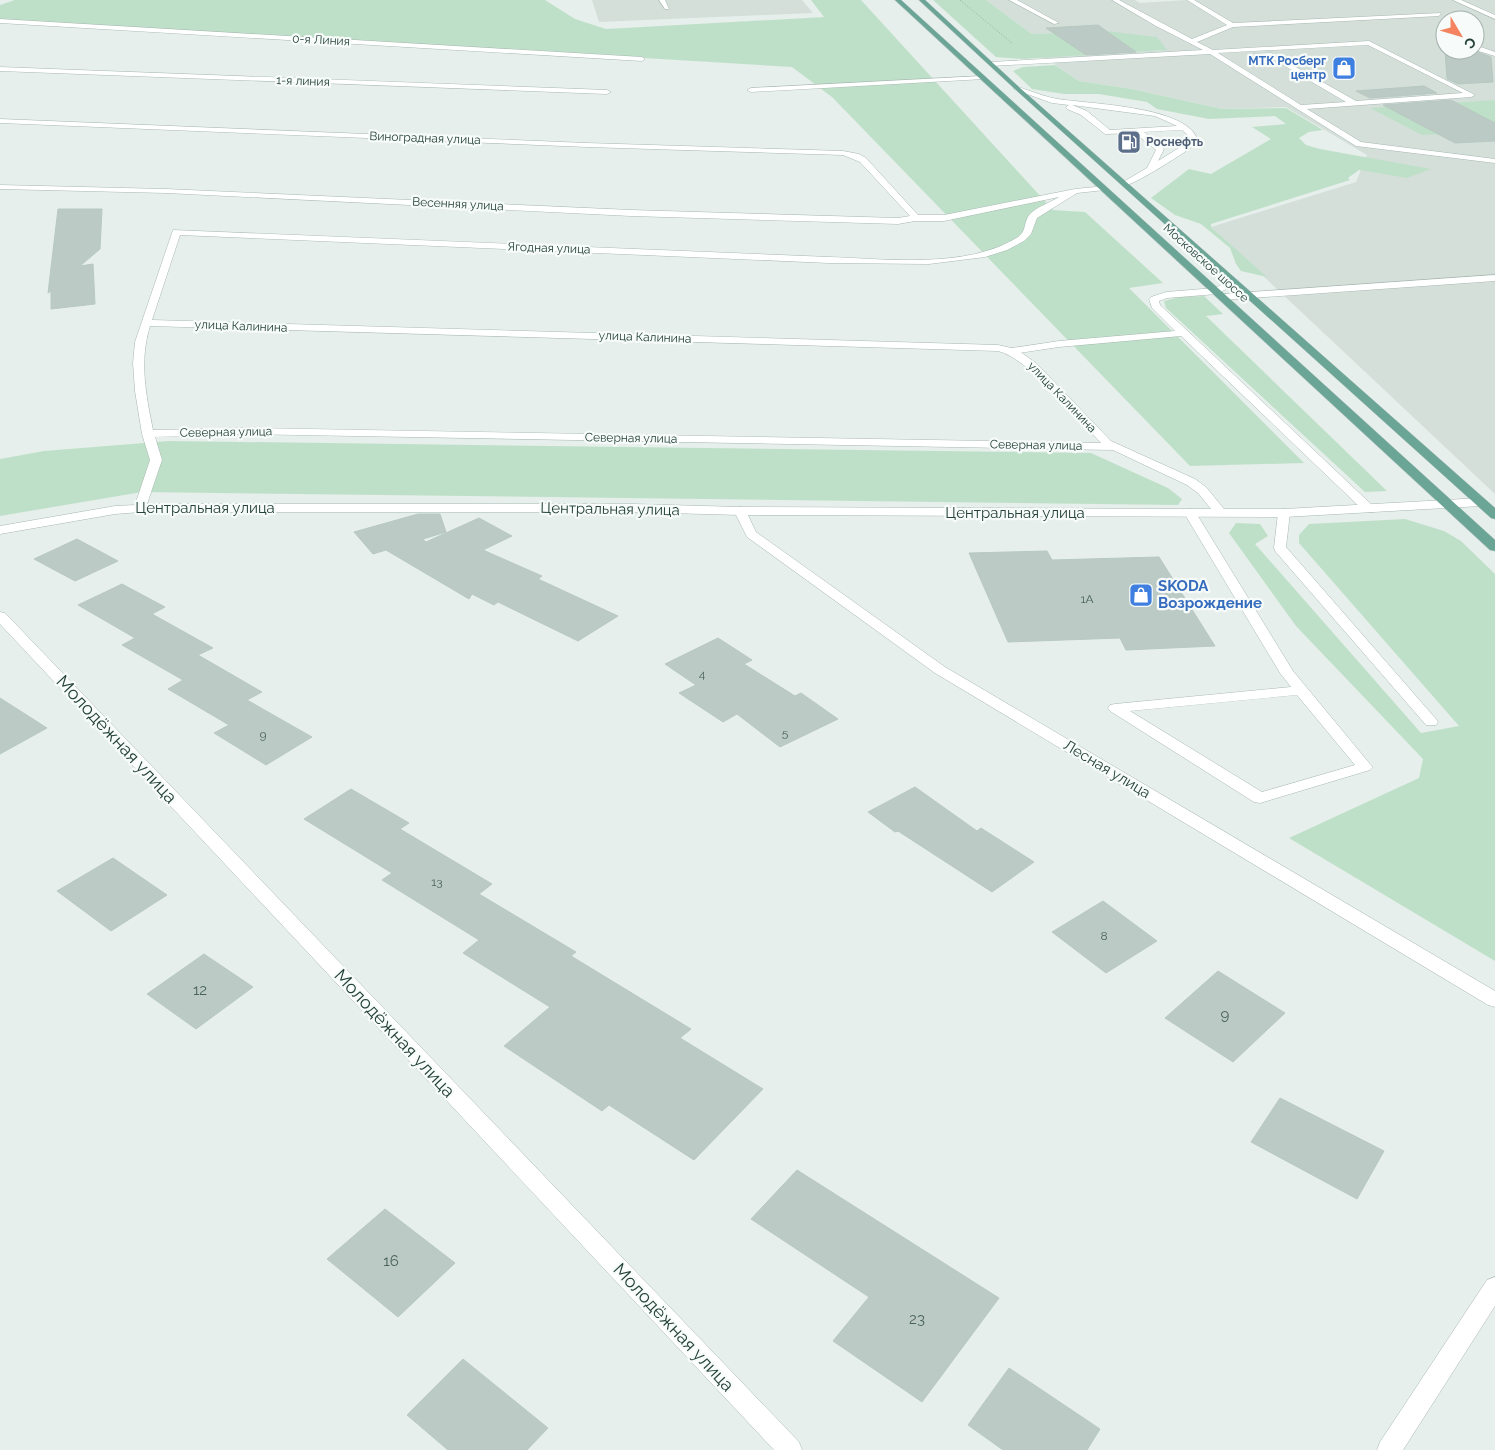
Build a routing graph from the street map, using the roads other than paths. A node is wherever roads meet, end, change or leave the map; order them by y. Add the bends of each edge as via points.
1 (662, 0) edge
2 (898, 0) edge
3 (922, 0) edge
4 (1012, 0) edge
5 (1115, 0) edge
6 (1190, 0) edge
7 (1456, 0) edge
8 (667, 8) dead end
9 (1435, 14) edge
10 (1495, 17) edge
11 (0, 21) edge
12 (1056, 23) dead end
13 (1232, 25) junction
14 (1191, 42) junction
15 (1210, 51) junction
16 (1220, 57) junction
17 (642, 59) dead end
18 (991, 64) junction
19 (0, 69) edge
20 (982, 78) junction
21 (1018, 89) junction
22 (752, 90) dead end
23 (606, 92) dead end
24 (1055, 101) junction
25 (1354, 103) junction
26 (1299, 107) junction
27 (0, 120) edge
28 (1184, 128) junction
29 (1136, 130) junction
30 (1495, 161) edge
31 (1149, 170) junction
32 (1126, 184) junction
33 (0, 187) edge
34 (1102, 188) junction
35 (1075, 191) junction
36 (915, 218) junction
37 (1495, 278) edge
38 (1234, 280) junction
39 (1220, 294) junction
40 (1249, 294) junction
41 (145, 323) junction
42 (1184, 333) junction
43 (1012, 351) junction
44 (148, 434) junction
45 (1110, 445) junction
46 (1481, 502) junction
47 (1449, 505) junction
48 (140, 508) junction
49 (1369, 509) junction
50 (740, 511) junction
51 (1190, 513) junction
52 (1221, 513) junction
53 (1284, 513) junction
54 (1495, 515) edge
55 (0, 530) edge
56 (1495, 547) edge
57 (0, 616) edge
58 (1301, 690) junction
59 (1431, 722) dead end
60 (1495, 1000) edge
61 (1495, 1287) edge
62 (790, 1450) edge
63 (1389, 1450) edge

1 - 8 street
2 - 20 main road, Московское шоссе
3 - 18 main road, Московское шоссе
4 - 12 street
5 - 14 street
6 - 13 street
7 - 10 street
9 - 13 street
11 - 17 street, 0-я Линия
13 - 14 street
14 - 15 street
15 - 16 street
15 - 18 street
15 - 25 street via 1369,42 1471,95
16 - 25 street via 1269,54
16 - 26 street
18 - 21 main road, Московское шоссе
19 - 23 street, 1-я линия
20 - 22 street
20 - 34 main road, Московское шоссе
21 - 24 street
21 - 32 main road, Московское шоссе
24 - 28 street via 1156,114
24 - 29 street via 1084,113 1108,132
25 - 26 street
26 - 30 street via 1359,144
27 - 36 street, Виноградная улица via 850,154 863,160
28 - 29 street
28 - 31 street via 1193,135 1194,142
29 - 31 street via 1160,150
31 - 32 street
32 - 38 main road, Московское шоссе
33 - 36 street, Весенняя улица via 185,192 756,218 898,221
34 - 35 street, Весенняя улица
34 - 39 main road, Московское шоссе
35 - 36 street, Весенняя улица via 944,218
35 - 41 street, Ягодная улица via 1033,216 1027,234 1015,244 1001,250 922,262 176,232
37 - 40 street
38 - 39 street
38 - 40 main road, Московское шоссе
39 - 40 street
39 - 42 street via 1166,295 1154,299 1155,306
39 - 47 main road, Московское шоссе
40 - 46 main road, Московское шоссе
41 - 43 street, улица Калинина via 982,347
41 - 44 street via 138,363
42 - 43 street
42 - 49 street
43 - 45 street, улица Калинина via 1032,365
44 - 45 street, Северная улица via 257,431
44 - 48 street via 156,460
45 - 52 street via 1190,482 1202,490
46 - 47 street, Центральная улица
46 - 54 main road, Московское шоссе
47 - 49 street, Центральная улица
47 - 56 main road, Московское шоссе
48 - 50 street, Центральная улица
48 - 55 street, Центральная улица
49 - 53 street, Центральная улица
50 - 51 street, Центральная улица
50 - 60 street, Лесная улица via 751,534 940,670
51 - 52 street, Центральная улица
51 - 58 street via 1287,673
52 - 53 street, Центральная улица
53 - 59 street via 1280,548
57 - 62 street, Молодёжная улица
58 - 58 street via 1365,767 1260,798 1115,708
61 - 63 street

